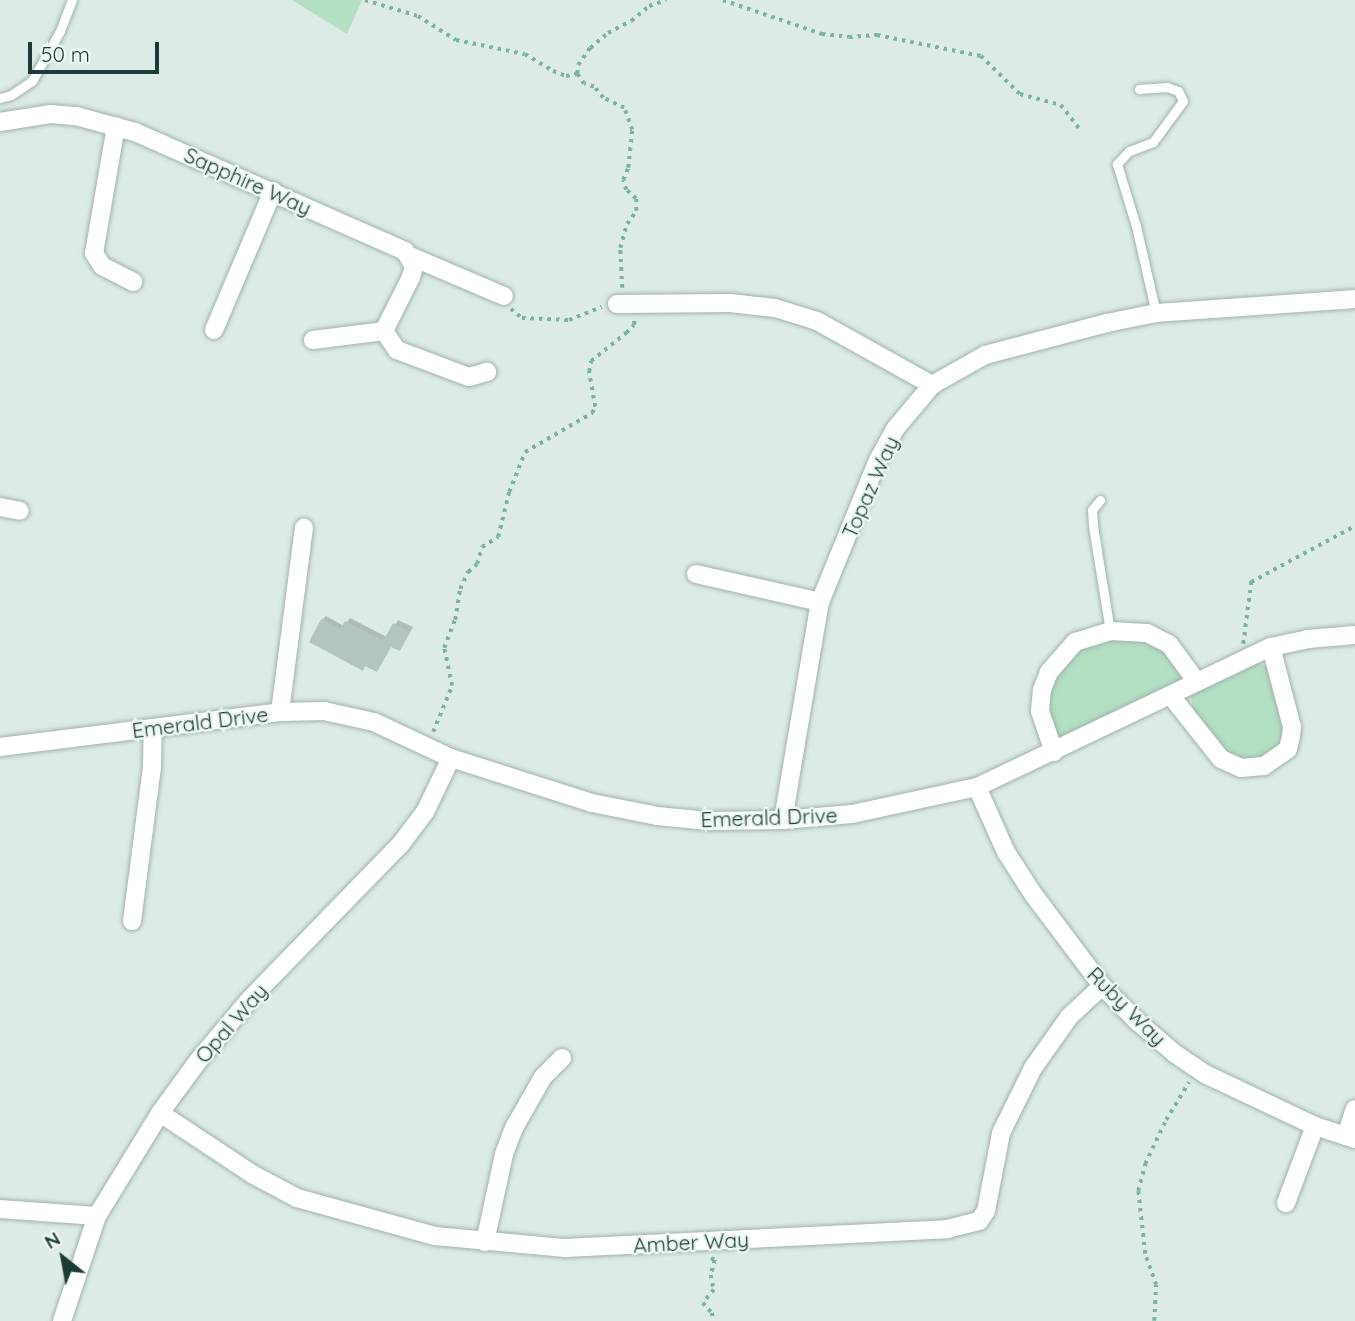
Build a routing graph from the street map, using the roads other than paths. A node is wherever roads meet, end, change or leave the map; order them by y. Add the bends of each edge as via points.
1 (72, 0) edge
2 (1139, 89) dead end
3 (0, 98) edge
4 (0, 122) edge
5 (116, 126) junction
6 (273, 191) junction
7 (410, 256) junction
8 (133, 282) dead end
9 (504, 296) road end
10 (1355, 299) edge
11 (625, 304) road end
12 (1156, 313) junction
13 (214, 330) dead end
14 (384, 331) junction
15 (313, 340) dead end
16 (487, 372) dead end
17 (932, 385) junction
18 (1100, 500) dead end
19 (0, 507) edge
20 (20, 511) dead end
21 (304, 528) dead end
22 (696, 575) dead end
23 (820, 602) junction
24 (1110, 631) junction
25 (1355, 635) edge
26 (1271, 647) junction
27 (1197, 682) junction
28 (1171, 696) junction
29 (280, 712) junction
30 (153, 728) junction
31 (0, 747) edge
32 (1054, 752) junction
33 (451, 758) junction
34 (977, 787) junction
35 (783, 820) junction
36 (132, 921) dead end
37 (1102, 986) junction
38 (562, 1058) dead end
39 (1355, 1109) edge
40 (160, 1113) junction
41 (1315, 1126) junction
42 (1351, 1138) edge
43 (1286, 1203) dead end
44 (0, 1209) edge
45 (97, 1216) junction
46 (485, 1242) junction
47 (62, 1321) edge

1 - 3 lane via 42,68 26,85
2 - 12 lane via 1167,87 1178,91 1183,101 1153,142 1129,151 1116,164
4 - 5 street, Sapphire Way via 51,114
5 - 6 street, Sapphire Way
5 - 8 street via 94,253 102,266
6 - 7 street, Sapphire Way
6 - 13 street
7 - 9 street, Sapphire Way
7 - 14 street via 411,277
10 - 12 street, Topaz Way
11 - 17 street via 730,303 793,313 817,321
12 - 17 street, Topaz Way via 1009,347
14 - 15 street
14 - 16 street via 397,350 469,377
17 - 23 street, Topaz Way via 895,429 878,460
18 - 24 lane via 1092,510 1093,526
19 - 20 street
21 - 29 street
22 - 23 street
23 - 35 street, Topaz Way
24 - 27 street via 1128,629 1162,639
24 - 32 street via 1075,642 1049,672 1041,711
25 - 26 street, Emerald Drive
26 - 27 street, Emerald Drive
26 - 28 street via 1292,727 1288,749 1264,766 1241,768 1221,759
27 - 28 street, Emerald Drive
28 - 32 street, Emerald Drive
29 - 30 street, Emerald Drive
29 - 33 street, Emerald Drive via 349,715
30 - 31 street, Emerald Drive
30 - 36 street
32 - 34 street, Emerald Drive
33 - 35 street, Emerald Drive via 592,803 657,816
33 - 40 street, Opal Way via 425,812 400,845 250,999
34 - 35 street, Emerald Drive via 852,814
34 - 37 street, Ruby Way via 1006,852
37 - 41 street, Ruby Way via 1174,1053 1198,1069
37 - 46 street, Amber Way via 1069,1017 1032,1068 1001,1133 990,1199 979,1221 947,1229 565,1248
38 - 46 street via 543,1077 515,1126
39 - 42 street
40 - 45 street, Opal Way
40 - 46 street, Amber Way via 297,1198 435,1236
41 - 42 street, Ruby Way
41 - 43 street
44 - 45 street
45 - 47 street, Opal Way

